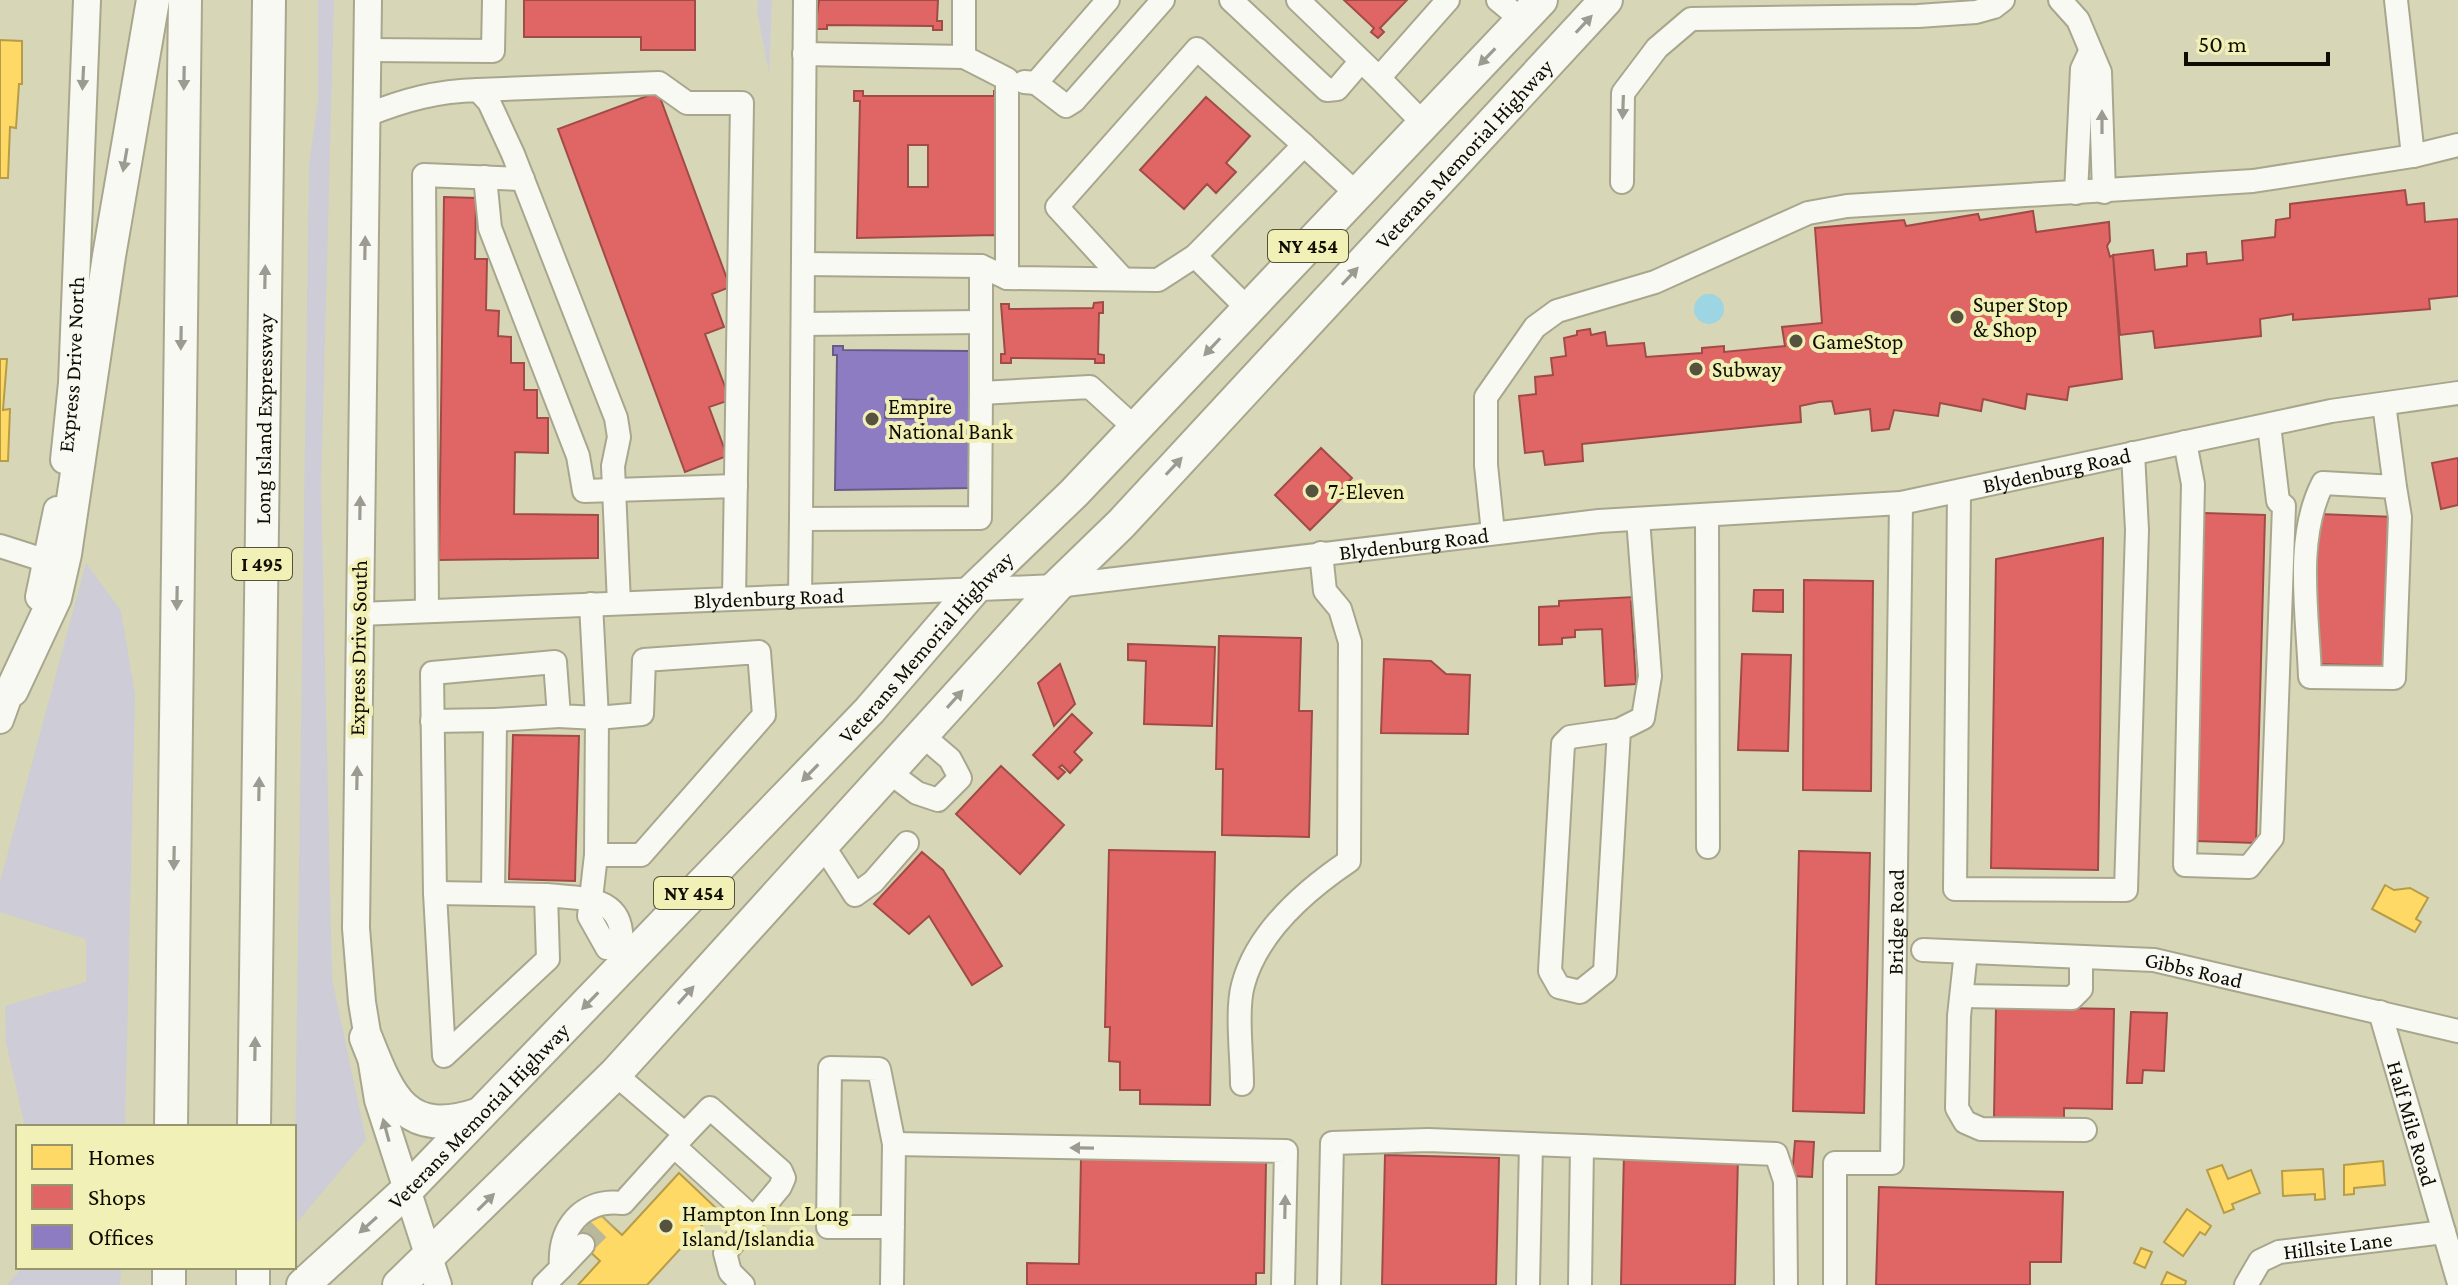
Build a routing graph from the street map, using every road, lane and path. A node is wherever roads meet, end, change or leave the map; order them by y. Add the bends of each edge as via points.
1 (87, 0) edge
2 (153, 0) edge
3 (185, 0) edge
4 (269, 0) edge
5 (368, 0) edge
6 (494, 0) edge
7 (805, 0) edge
8 (964, 0) edge
9 (1108, 0) edge
10 (1163, 0) edge
11 (1231, 0) edge
12 (1298, 0) edge
13 (1448, 0) edge
14 (1606, 0) edge
15 (2003, 0) edge
16 (2060, 0) edge
17 (2396, 0) edge
18 (1951, 4) edge
19 (1521, 7) edge
20 (1759, 9) edge
21 (368, 50) junction
22 (804, 54) junction
23 (2089, 54) junction
24 (964, 57) junction
25 (1361, 61) junction
26 (1379, 78) junction
27 (1007, 79) junction
28 (1036, 83) junction
29 (478, 90) junction
30 (367, 115) junction
31 (1424, 124) junction
32 (1304, 145) junction
33 (2458, 145) edge
34 (2413, 156) junction
35 (485, 177) junction
36 (523, 179) junction
37 (1622, 182) dead end
38 (2104, 192) junction
39 (2076, 193) junction
40 (1357, 194) junction
41 (1195, 256) junction
42 (804, 264) junction
43 (981, 266) junction
44 (1007, 278) junction
45 (1123, 279) junction
46 (1248, 309) junction
47 (980, 322) junction
48 (803, 324) junction
49 (981, 393) junction
50 (2458, 393) edge
51 (2384, 404) junction
52 (2269, 425) junction
53 (1135, 428) junction
54 (2185, 442) junction
55 (2133, 453) junction
56 (736, 486) junction
57 (2395, 487) junction
58 (614, 492) junction
59 (1959, 493) junction
60 (1901, 503) junction
61 (1707, 517) junction
62 (801, 519) junction
63 (1638, 519) junction
64 (1493, 533) junction
65 (0, 546) edge
66 (1321, 553) junction
67 (47, 561) junction
68 (1057, 586) junction
69 (974, 589) junction
70 (800, 596) junction
71 (734, 598) junction
72 (619, 603) junction
73 (591, 604) junction
74 (427, 611) junction
75 (359, 614) junction
76 (12, 690) junction
77 (559, 716) junction
78 (597, 718) junction
79 (0, 720) edge
80 (495, 720) junction
81 (432, 721) junction
82 (1619, 730) junction
83 (922, 735) junction
84 (889, 772) junction
85 (907, 843) dead end
86 (822, 844) junction
87 (1708, 847) dead end
88 (596, 855) junction
89 (435, 893) junction
90 (493, 894) junction
91 (546, 895) junction
92 (594, 900) junction
93 (1923, 950) dead end
94 (626, 952) junction
95 (1966, 952) junction
96 (2081, 957) junction
97 (1962, 996) junction
98 (2380, 1012) junction
99 (2458, 1031) edge
100 (366, 1038) junction
101 (615, 1074) junction
102 (1242, 1084) dead end
103 (480, 1114) junction
104 (171, 1125) edge
105 (254, 1125) edge
106 (2085, 1130) dead end
107 (680, 1141) junction
108 (894, 1144) junction
109 (1531, 1144) junction
110 (1582, 1146) junction
111 (405, 1192) junction
112 (623, 1203) junction
113 (753, 1218) junction
114 (607, 1221) tunnel mouth
115 (893, 1227) junction
116 (2444, 1232) junction
117 (583, 1245) tunnel mouth
118 (561, 1268) junction
119 (434, 1271) edge
120 (2458, 1280) edge
121 (303, 1285) edge
122 (399, 1285) edge
123 (544, 1285) edge
124 (743, 1285) edge
125 (892, 1285) edge
126 (1283, 1285) edge
127 (1329, 1285) edge
128 (1528, 1285) edge
129 (1580, 1285) edge
130 (1786, 1285) edge
131 (1835, 1285) edge
132 (2246, 1285) edge

1 -> 67 main road, Express Drive North via 72,383
2 -> 76 highway via 65,554 55,598
3 -> 104 highway
105 -> 4 highway, Long Island Expressway / I 495
5 - 21 main road, Express Drive South
6 - 21 street via 493,51
7 - 22 street
8 - 24 street
9 - 28 street
10 - 28 street via 1074,101 1059,104
11 - 25 street via 1327,90 1337,89
12 - 25 street
13 - 26 street
68 -> 14 highway, Veterans Memorial Highway / NY 454 via 1121,524
15 - 18 street via 1994,7
16 - 23 street via 2078,20
17 - 34 street
18 - 20 street
19 -> 31 highway, Veterans Memorial Highway / NY 454
20 -> 37 street via 1691,19 1657,48 1623,93
21 - 30 main road, Express Drive South
22 - 24 street
22 - 42 street
38 -> 23 street via 2100,72
23 - 39 street via 2082,69
24 - 27 street
25 - 26 street
26 - 31 street
27 - 28 street
27 - 44 street
29 - 30 street via 409,98
29 - 36 street via 489,102
29 - 56 street via 659,83 687,103 742,103
75 -> 30 main road, Express Drive South
31 - 40 highway, Veterans Memorial Highway / NY 454
32 - 40 street
32 - 41 street
32 - 45 street via 1197,49 1057,207
33 - 34 street
34 - 38 street via 2253,181
35 - 36 street
35 - 58 street via 490,228 578,456 584,491
35 - 74 street via 424,175
36 - 58 street via 616,418
38 - 39 street
39 - 64 street via 1847,206 1808,213 1655,282 1557,311 1535,327 1486,397
40 - 46 highway, Veterans Memorial Highway / NY 454
41 - 45 street via 1158,280
41 - 46 street
42 - 43 street
42 - 48 street
43 - 44 street
43 - 47 street
44 - 45 street
46 -> 53 highway, Veterans Memorial Highway / NY 454
47 - 48 street
47 - 49 street
48 - 62 street
49 - 53 street via 1090,387
49 - 62 street via 980,518
50 - 51 street, Blydenburg Road
51 - 52 street, Blydenburg Road
51 - 57 street
52 - 54 street, Blydenburg Road
52 - 54 street via 2278,501 2284,506 2272,838 2249,867 2185,865 2193,484
53 - 69 highway, Veterans Memorial Highway / NY 454
54 - 55 street, Blydenburg Road
55 - 59 street, Blydenburg Road
55 - 59 street via 2137,530 2126,890 1955,889
56 - 58 street
56 - 71 street
57 - 57 street via 2400,517 2394,678 2310,677 2310,507 2323,483
58 - 72 street
59 - 60 street, Blydenburg Road
60 - 61 street, Blydenburg Road
60 - 131 street, Bridge Road via 1892,1163 1835,1163
61 - 63 street, Blydenburg Road
61 - 87 street
62 - 70 street
63 - 64 street, Blydenburg Road
63 - 82 street via 1650,676 1643,718
64 - 66 street, Blydenburg Road
65 - 67 street
66 - 68 street, Blydenburg Road
66 - 102 street via 1325,591 1340,609 1350,642 1349,861 1308,889 1259,949 1242,987
67 - 76 main road, Express Drive North
68 - 69 street, Blydenburg Road
83 -> 68 highway, Veterans Memorial Highway / NY 454
69 - 70 street, Blydenburg Road
69 -> 94 highway, Veterans Memorial Highway / NY 454 via 869,711
70 - 71 street, Blydenburg Road
71 - 72 street, Blydenburg Road
72 - 73 street, Blydenburg Road
73 - 74 street, Blydenburg Road
73 - 78 street
74 - 75 street, Blydenburg Road
100 -> 75 main road, Express Drive South via 355,917
76 - 79 main road, Express Drive North
77 - 78 street
77 - 80 street
77 - 81 street via 555,662 432,673
78 - 88 street
78 - 88 street via 642,714 644,660 759,652 764,715 641,855
80 - 81 street
80 - 90 street
81 - 89 street
82 - 82 street via 1605,972 1580,992 1559,987 1550,971 1563,744 1570,737
83 - 84 highway, Veterans Memorial Highway / NY 454
83 - 84 street via 950,759 960,778 938,800 917,793
84 - 86 highway, Veterans Memorial Highway / NY 454
85 - 86 street via 855,895
101 -> 86 highway, Veterans Memorial Highway / NY 454
88 - 92 street
89 - 90 street
89 - 91 street via 444,1056 548,959
90 - 91 street
91 - 92 street
92 - 94 street via 589,916 607,948
93 - 95 street, Gibbs Road
94 -> 103 highway, Veterans Memorial Highway / NY 454
95 - 96 street, Gibbs Road
95 - 97 street
96 - 97 street via 2081,989 2072,998
96 - 98 street, Gibbs Road via 2154,960
97 - 106 street via 1957,1108 1965,1122 1981,1129
98 - 99 street, Gibbs Road
98 - 116 street, Half Mile Road
100 - 103 highway via 391,1095 416,1118 450,1123
111 -> 100 main road, Express Drive South
101 - 107 street
119 -> 101 highway, Veterans Memorial Highway / NY 454
103 - 111 highway, Veterans Memorial Highway / NY 454
107 - 112 street
107 - 113 street
107 - 113 street via 710,1108 781,1171 780,1187
108 - 115 street
108 - 115 street via 879,1069 830,1068 828,1227
126 -> 108 street via 1286,1151
109 - 110 street
109 - 127 street via 1332,1143
109 - 128 street
110 - 129 street
110 - 130 street via 1776,1154 1785,1181
111 - 119 main road, Express Drive South
111 -> 121 highway, Veterans Memorial Highway / NY 454
112 - 114 street
112 - 118 street via 592,1204 577,1215 565,1232
113 - 124 street via 725,1253 730,1272
115 - 125 street
116 - 120 street, Half Mile Road
116 - 132 street, Hillsite Lane via 2279,1252 2260,1261
117 - 118 street
118 - 123 street
119 - 122 highway, Veterans Memorial Highway / NY 454

